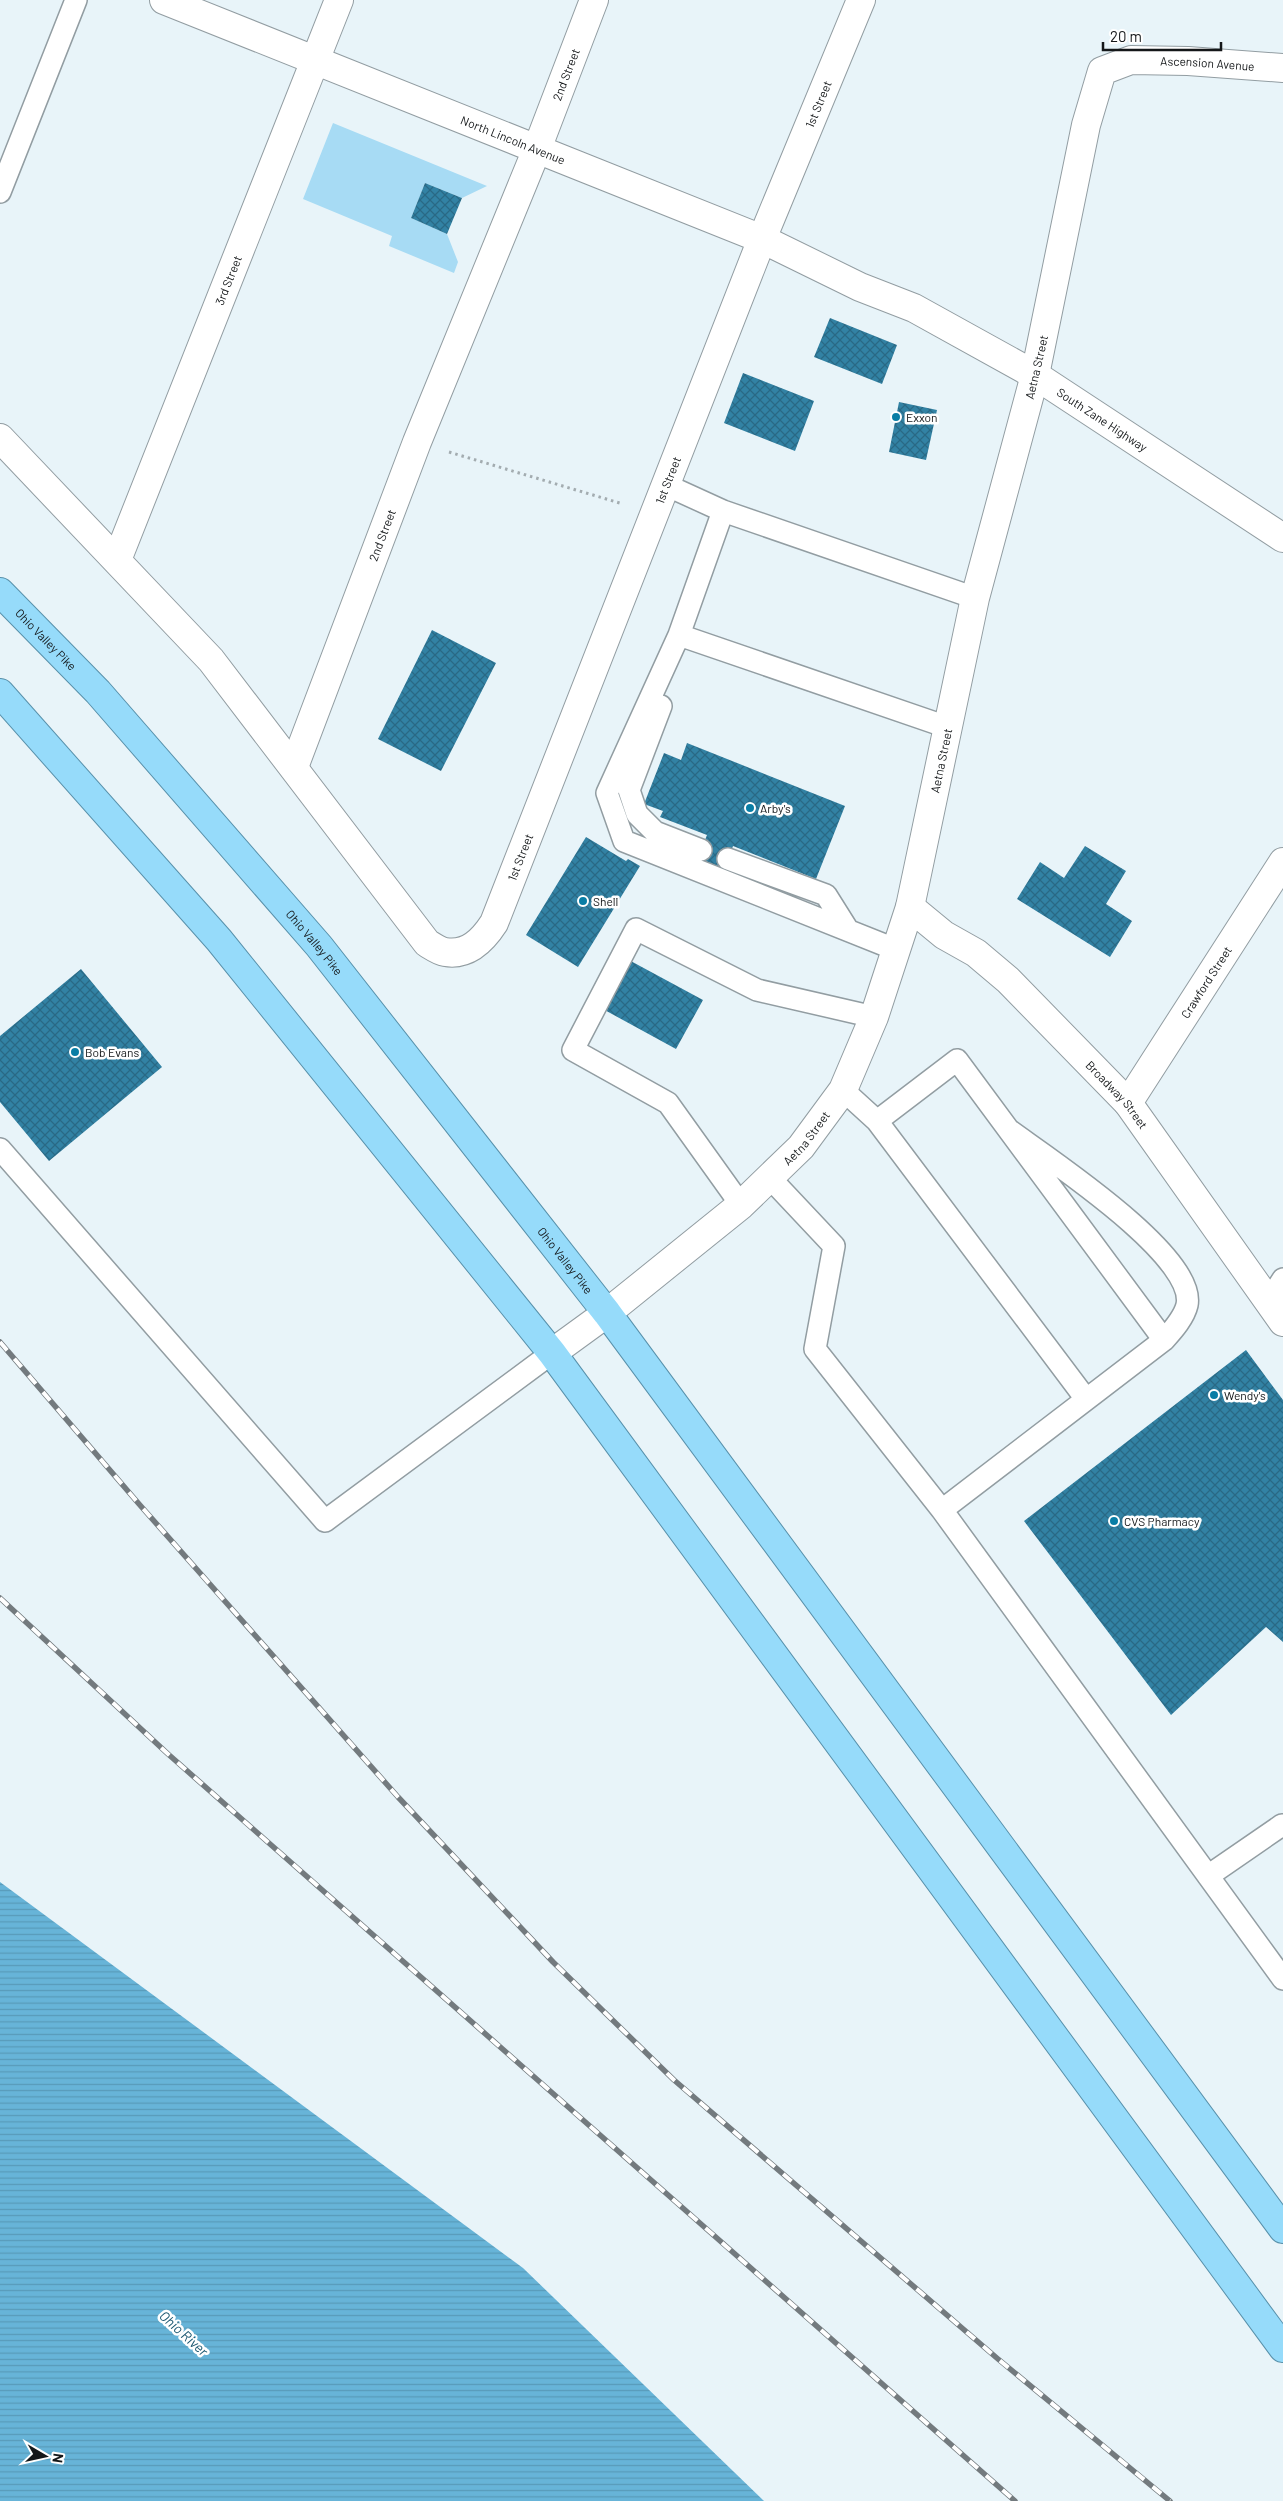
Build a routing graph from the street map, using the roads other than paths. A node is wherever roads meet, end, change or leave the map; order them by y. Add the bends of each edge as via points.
1 (76, 0) edge
2 (164, 0) edge
3 (339, 0) edge
4 (594, 0) edge
5 (861, 0) edge
6 (316, 59) junction
7 (1131, 60) joint
8 (1283, 68) edge
9 (537, 149) junction
10 (0, 192) edge
11 (762, 239) junction
12 (860, 287) joint
13 (1035, 375) junction
14 (0, 438) edge
15 (666, 485) junction
16 (723, 511) junction
17 (1283, 538) edge
18 (117, 560) junction
19 (0, 592) edge
20 (975, 598) junction
21 (679, 635) junction
22 (662, 672) junction
23 (0, 693) edge
24 (947, 727) junction
25 (294, 767) junction
26 (701, 850) dead end
27 (728, 860) dead end
28 (1283, 862) edge
29 (910, 908) junction
30 (848, 930) junction
31 (897, 950) junction
32 (874, 1017) junction
33 (843, 1090) junction
34 (1128, 1103) junction
35 (877, 1121) junction
36 (1009, 1130) junction
37 (0, 1149) edge
38 (770, 1178) junction
39 (741, 1205) junction
40 (1283, 1279) edge
41 (1276, 1312) edge
42 (607, 1313) junction
43 (1164, 1340) junction
44 (552, 1353) junction
45 (1086, 1399) junction
46 (942, 1510) junction
47 (1283, 1826) edge
48 (1208, 1876) junction
49 (1283, 1980) edge
50 (1283, 2229) edge
51 (1283, 2348) edge

1 - 10 lane
2 - 6 street, North Lincoln Avenue
3 - 6 street, 3rd Street
4 - 9 street, 2nd Street
5 - 11 street, 1st Street
6 - 9 street, North Lincoln Avenue
6 - 18 street, 3rd Street
7 - 8 street, Ascension Avenue
7 - 13 street, Aetna Street via 1102,71 1096,85
9 - 11 street, North Lincoln Avenue
9 - 25 street, 2nd Street via 417,442
11 - 12 street, North Lincoln Avenue
11 - 15 street, 1st Street
12 - 13 street, South Zane Highway via 914,308
13 - 17 street, South Zane Highway
13 - 20 street, Aetna Street
14 - 18 street
15 - 16 lane
15 - 25 street, 1st Street via 494,923 482,941 464,950 445,952 427,943
16 - 20 lane
16 - 21 lane
18 - 25 street via 211,660
19 - 42 highway, Ohio Valley Pike via 98,692 319,946
20 - 24 street, Aetna Street
21 - 22 lane
21 - 24 lane
22 - 26 lane via 667,691 628,790 637,814 655,832
22 - 30 lane via 607,793 624,841
23 - 44 highway via 220,940
24 - 29 street, Aetna Street
27 - 30 lane via 826,895
28 - 34 street, Crawford Street
29 - 31 street, Aetna Street
29 - 34 street, Broadway Street via 944,935 976,953 1008,980
30 - 31 lane
31 - 32 street, Aetna Street
32 - 33 street, Aetna Street
32 - 39 lane via 757,990 636,929 573,1050 668,1103
33 - 35 lane
33 - 38 street, Aetna Street via 801,1147
34 - 41 street, Broadway Street
35 - 36 lane via 957,1060
35 - 45 lane
36 - 43 lane
36 - 43 lane via 1111,1205 1152,1242 1182,1279 1187,1305 1174,1330
37 - 44 lane via 325,1521
38 - 39 street, Aetna Street
38 - 46 lane via 834,1246 815,1349
39 - 42 street, Aetna Street
40 - 41 lane
42 - 44 street, Aetna Street
42 - 50 highway, Ohio Valley Pike
43 - 45 lane
44 - 51 highway
45 - 46 lane
46 - 48 lane
47 - 48 lane
48 - 49 lane

